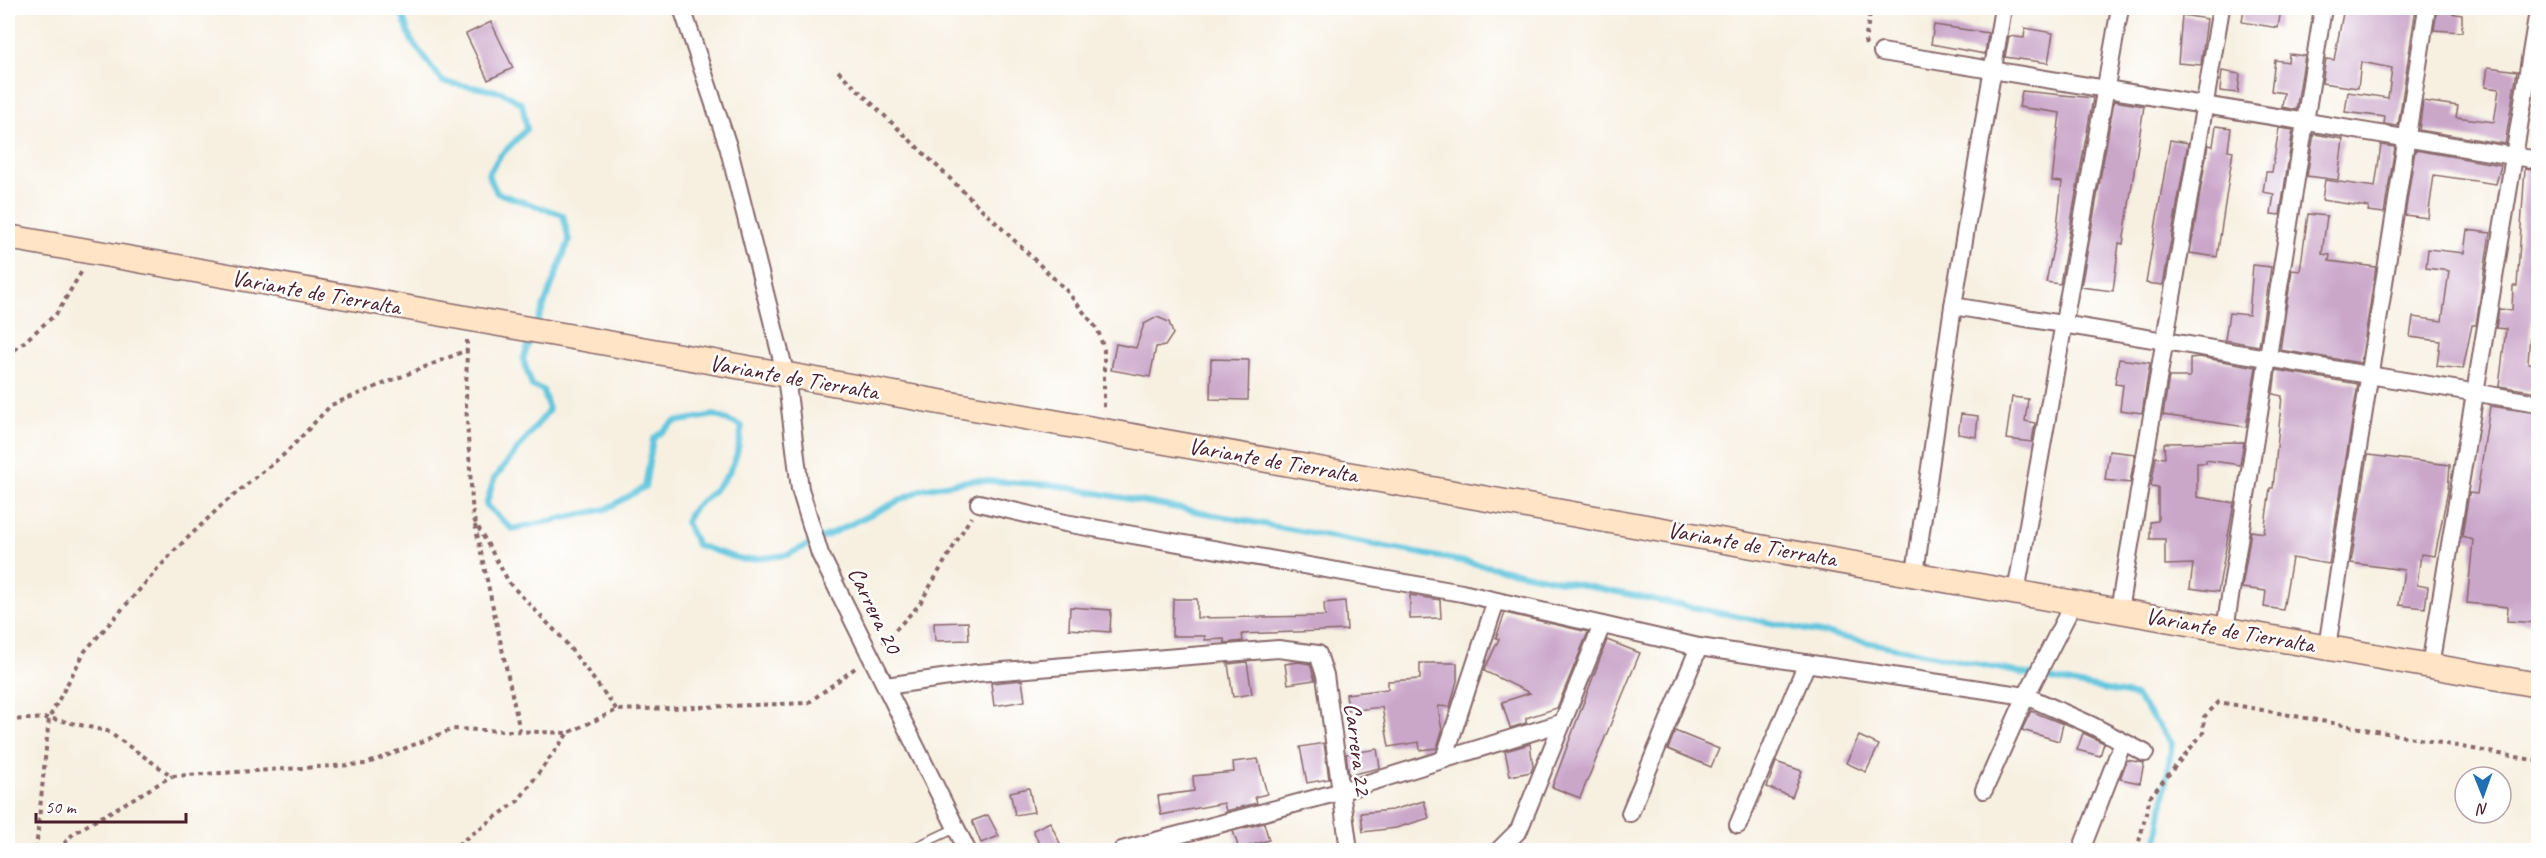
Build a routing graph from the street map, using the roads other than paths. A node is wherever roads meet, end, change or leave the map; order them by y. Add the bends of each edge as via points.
1 (682, 8) edge
2 (2003, 8) edge
3 (2120, 8) edge
4 (2221, 8) edge
5 (2323, 8) edge
6 (2427, 8) edge
7 (2538, 11) edge
8 (1882, 52) road end
9 (1992, 70) junction
10 (2106, 89) junction
11 (2204, 105) junction
12 (2305, 122) junction
13 (2406, 138) junction
14 (2515, 156) junction
15 (2538, 160) edge
16 (8, 237) edge
17 (1953, 306) junction
18 (2064, 324) junction
19 (2164, 341) junction
20 (2267, 358) junction
21 (2369, 375) junction
22 (786, 376) junction
23 (2475, 393) junction
24 (2538, 403) edge
25 (979, 503) road end
26 (1915, 573) junction
27 (2016, 592) junction
28 (1496, 601) junction
29 (2074, 602) junction
30 (2119, 610) junction
31 (1602, 626) junction
32 (2225, 629) junction
33 (1699, 647) junction
34 (2326, 647) junction
35 (1807, 663) junction
36 (2430, 666) junction
37 (2538, 685) edge
38 (886, 686) junction
39 (2026, 696) junction
40 (1561, 723) junction
41 (2123, 741) junction
42 (2145, 753) dead end
43 (1444, 759) junction
44 (1984, 790) dead end
45 (1339, 792) junction
46 (1630, 813) dead end
47 (1738, 825) dead end
48 (956, 828) junction
49 (909, 850) edge
50 (967, 850) edge
51 (1122, 850) edge
52 (1349, 850) edge
53 (1499, 850) edge
54 (2081, 850) edge

1 - 22 street, Carrera 20 via 728,146
2 - 9 street
3 - 10 street
4 - 11 street
5 - 12 street
6 - 13 street
7 - 14 street
8 - 9 street
9 - 10 street
9 - 17 street
10 - 11 street
10 - 18 street
11 - 12 street
11 - 19 street
12 - 13 street
12 - 20 street
13 - 14 street
13 - 21 street
14 - 15 street
14 - 23 street
16 - 22 main road, Variante de Tierralta
17 - 18 street
17 - 26 street
18 - 19 street
18 - 27 street
19 - 20 street
19 - 30 street
20 - 21 street
20 - 32 street
21 - 23 street
21 - 34 street
22 - 26 main road, Variante de Tierralta
22 - 38 street, Carrera 20 via 800,489 820,554
23 - 24 street
23 - 36 street
25 - 28 street via 1065,523
26 - 27 main road, Variante de Tierralta
27 - 29 main road, Variante de Tierralta
28 - 31 street
28 - 43 street
29 - 30 main road, Variante de Tierralta
29 - 39 street
30 - 32 main road, Variante de Tierralta
31 - 33 street
31 - 40 street
32 - 34 main road, Variante de Tierralta
33 - 35 street
33 - 46 street
34 - 36 main road, Variante de Tierralta
35 - 39 street
35 - 47 street
36 - 37 main road, Variante de Tierralta
38 - 45 street, Carrera 22 via 977,674 1278,649 1318,654 1325,675
38 - 48 street, Carrera 20
39 - 41 street
39 - 44 street
40 - 43 street
40 - 53 street via 1519,830
41 - 42 street
41 - 54 street
43 - 45 street
45 - 51 street
45 - 52 street, Carrera 22
48 - 49 lane
48 - 50 street, Carrera 20

